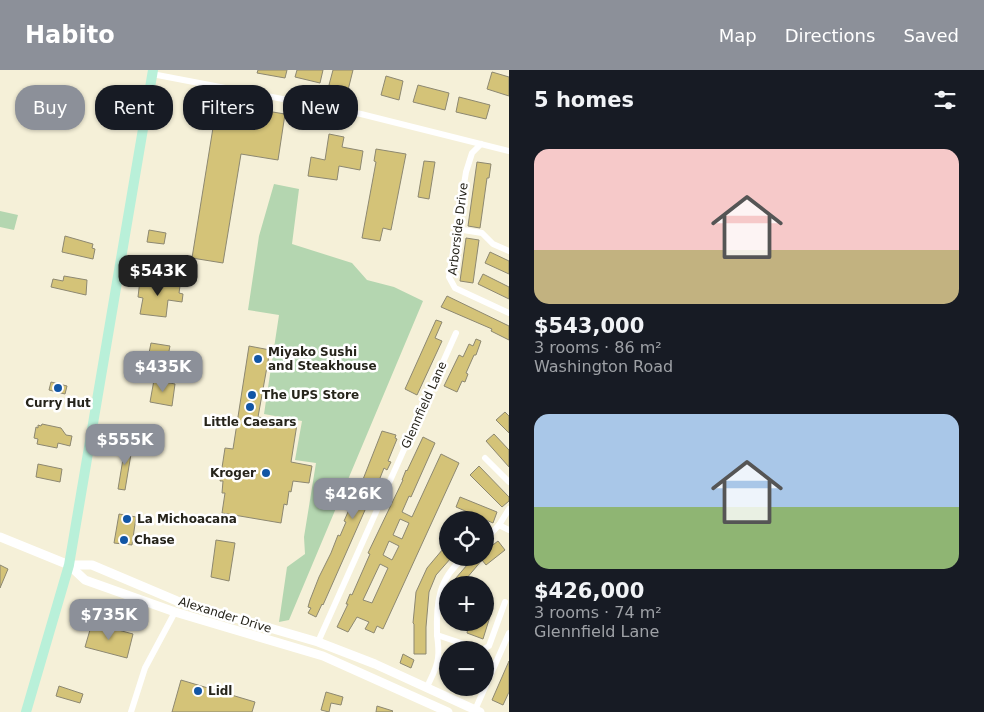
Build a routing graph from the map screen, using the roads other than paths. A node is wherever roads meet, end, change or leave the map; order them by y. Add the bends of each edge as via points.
1 (152, 72) edge
2 (481, 144) junction
3 (509, 151) edge
4 (457, 230) junction
5 (509, 251) edge
6 (509, 313) edge
7 (456, 333) dead end
8 (485, 458) dead end
9 (509, 482) edge
10 (509, 509) edge
11 (499, 525) junction
12 (494, 530) edge
13 (509, 530) edge
14 (0, 537) edge
15 (69, 565) junction
16 (457, 566) edge
17 (504, 602) dead end
18 (175, 612) junction
19 (509, 633) edge
20 (437, 635) junction
21 (318, 642) junction
22 (427, 687) junction
23 (478, 711) edge
24 (26, 712) edge
25 (131, 712) edge
26 (448, 712) edge

1 - 2 street via 361,114
1 - 15 main road
2 - 3 street
2 - 4 street, Arborside Drive via 472,153 466,172
4 - 5 street via 482,234 493,244
4 - 6 street, Arborside Drive via 449,277 455,288
7 - 21 street, Glennfield Lane
8 - 9 street
10 - 11 street
11 - 12 street
11 - 13 street
14 - 15 main road
15 - 18 main road, Alexander Drive via 86,580
15 - 21 main road, Alexander Drive via 92,565 177,601
15 - 24 main road
16 - 20 street via 444,582 437,601
17 - 20 street via 489,646 482,650
18 - 25 street via 145,668
18 - 26 main road, Alexander Drive via 323,656
19 - 23 street
20 - 22 street via 436,668
21 - 22 main road, Alexander Drive
22 - 23 main road, Alexander Drive

